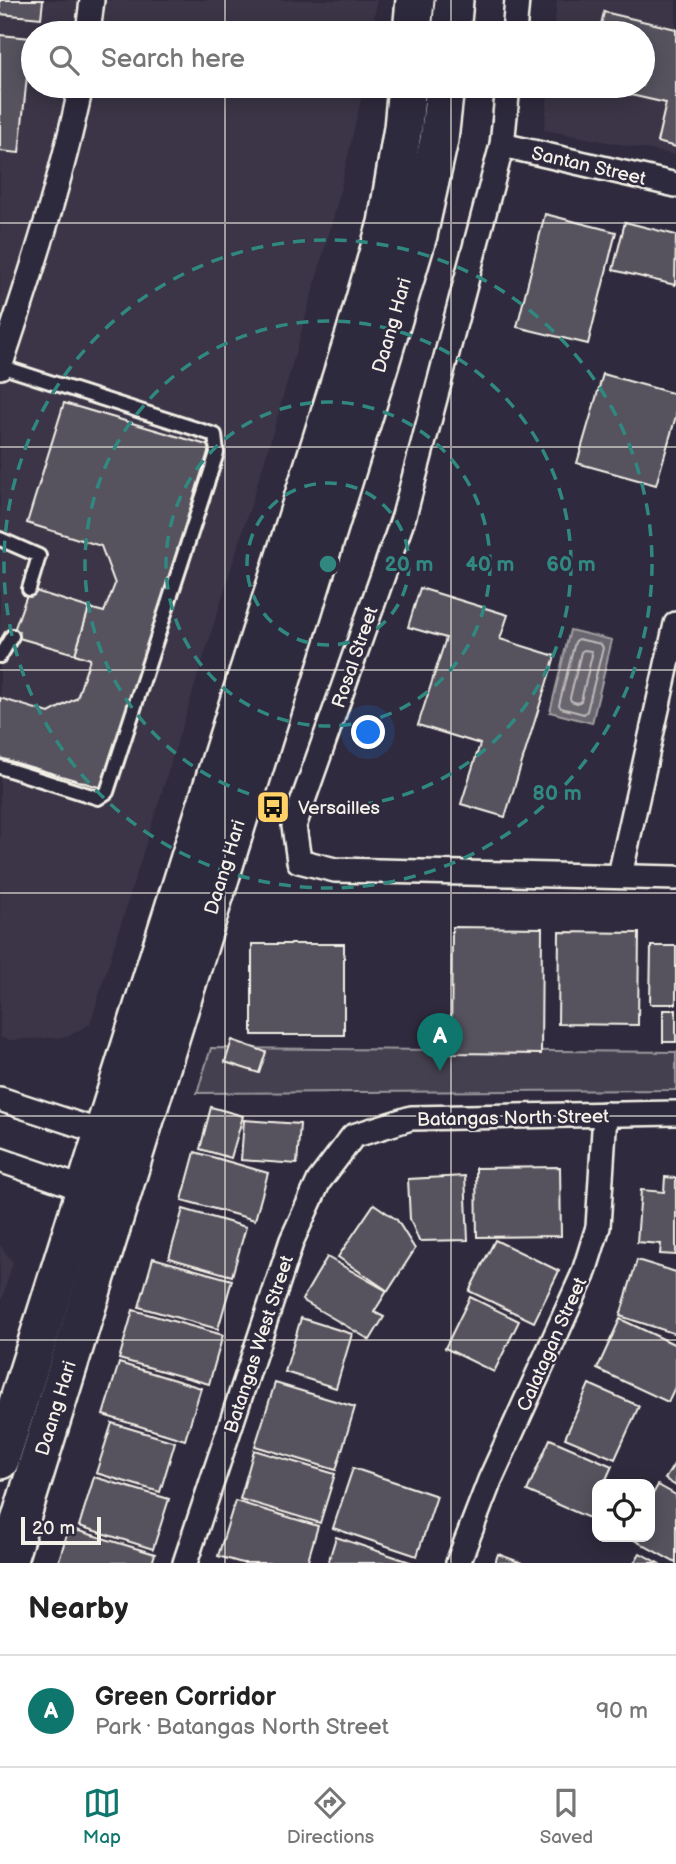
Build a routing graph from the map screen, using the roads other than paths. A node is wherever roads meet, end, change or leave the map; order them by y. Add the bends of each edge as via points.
1 (92, 0) edge
2 (415, 0) edge
3 (454, 0) edge
4 (517, 0) edge
5 (89, 21) edge
6 (413, 21) edge
7 (452, 21) edge
8 (515, 21) edge
9 (78, 98) edge
10 (406, 98) edge
11 (444, 98) edge
12 (507, 98) edge
13 (502, 145) junction
14 (676, 185) edge
15 (0, 366) edge
16 (0, 539) edge
17 (29, 589) dead end
18 (676, 624) edge
19 (12, 636) dead end
20 (0, 656) edge
21 (0, 767) edge
22 (620, 875) junction
23 (676, 878) edge
24 (0, 1099) edge
25 (676, 1113) edge
26 (605, 1114) junction
27 (353, 1136) joint
28 (121, 1139) junction
29 (0, 1160) edge
30 (103, 1195) junction
31 (0, 1460) edge
32 (7, 1563) edge
33 (185, 1563) edge
34 (458, 1563) edge

1 - 5 street
2 - 6 main road
3 - 7 main road
4 - 8 street
9 - 15 street via 47,225
10 - 28 main road, Daang Hari via 387,223
11 - 28 main road, Daang Hari via 439,140 414,248
12 - 13 street, Rosal Street
13 - 14 street, Santan Street
13 - 22 street, Rosal Street via 404,516 294,826 299,861 335,870
15 - 21 lane via 215,435 217,453 107,792 98,798
16 - 17 lane via 39,556
18 - 22 street
19 - 20 lane
22 - 23 street, Rosal Street
24 - 28 street
25 - 26 street, Batangas North Street
26 - 27 street, Batangas North Street via 411,1118
26 - 34 street, Calatagan Street via 598,1227 583,1275 490,1480
27 - 33 street, Batangas West Street via 319,1181 292,1240
28 - 30 main road, Daang Hari
29 - 30 street
30 - 31 main road, Daang Hari
30 - 32 main road, Daang Hari

